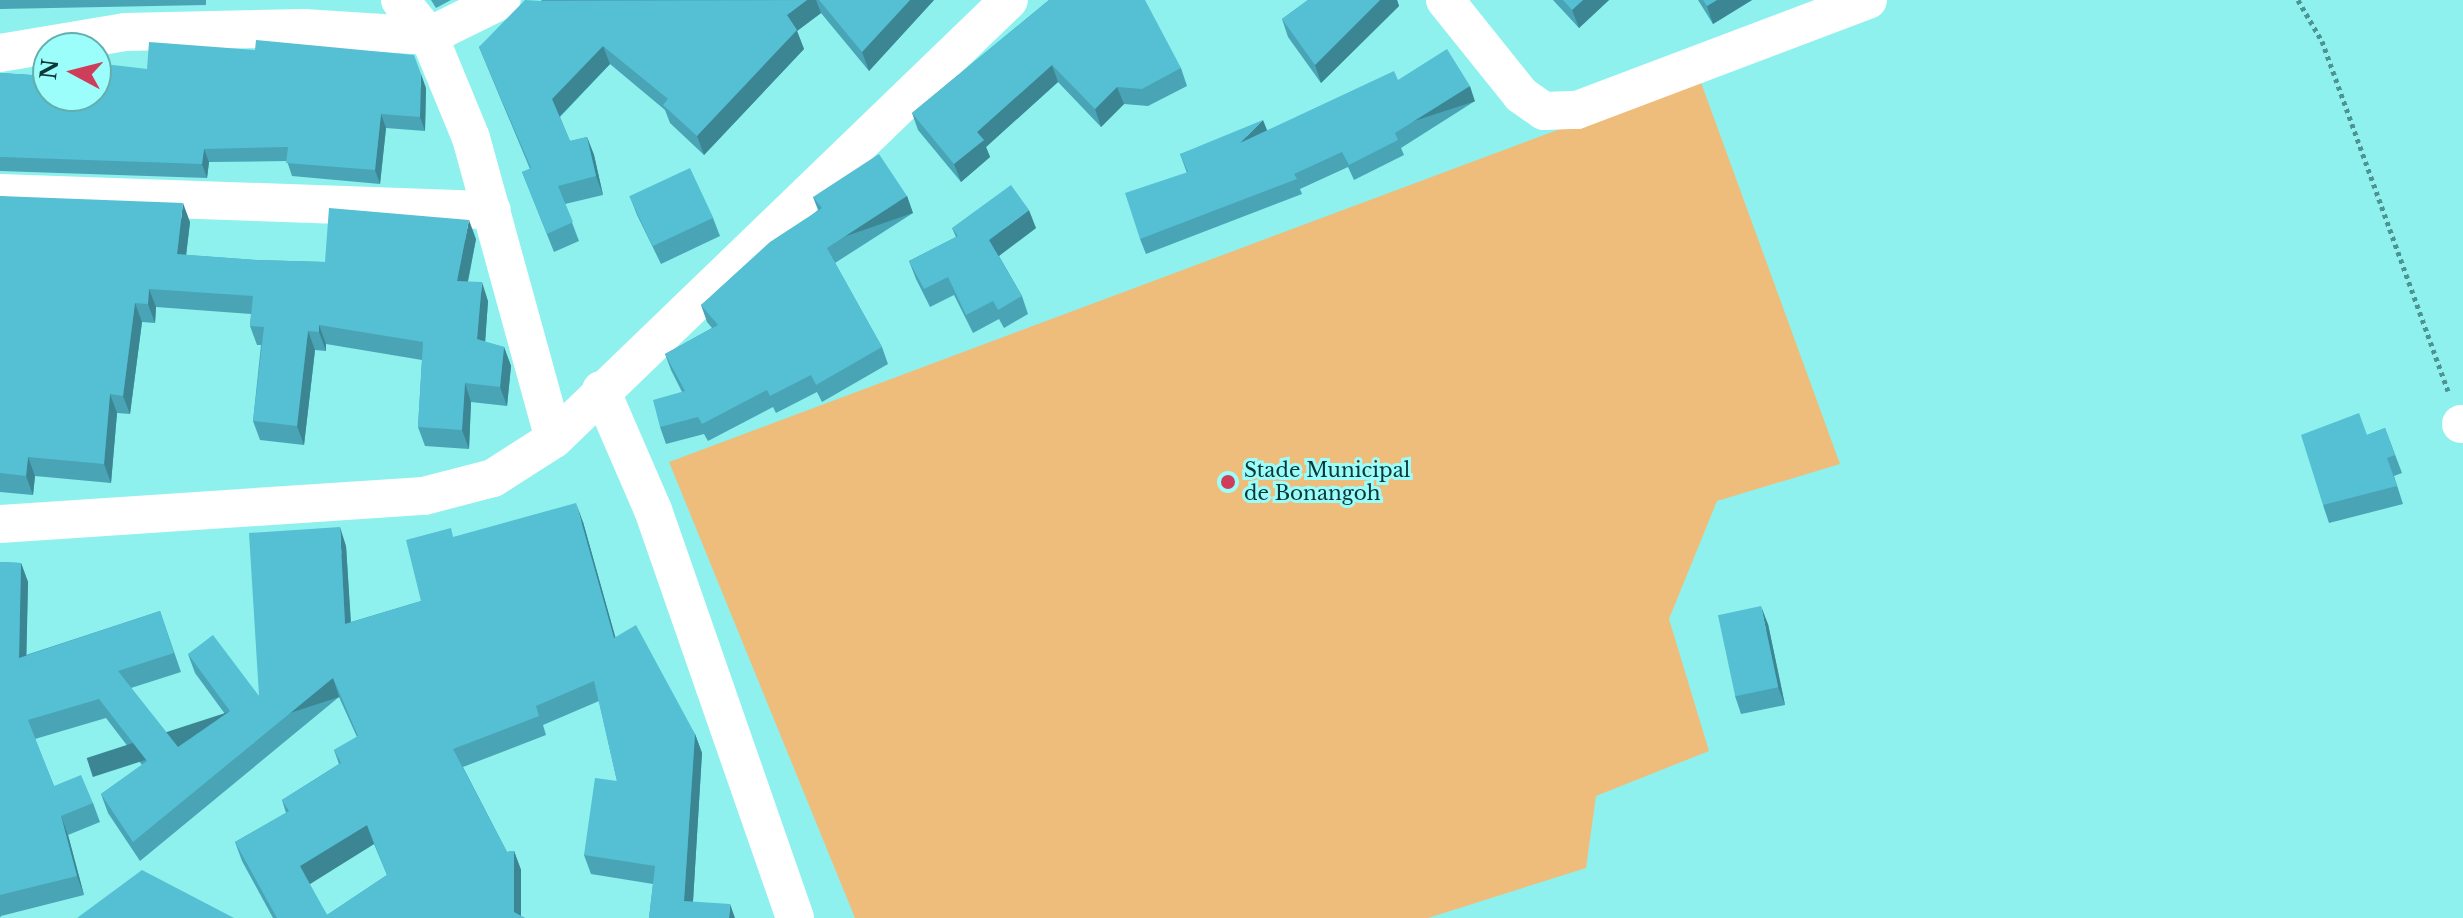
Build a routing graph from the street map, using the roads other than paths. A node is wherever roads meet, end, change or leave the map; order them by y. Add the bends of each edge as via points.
1 (400, 0) edge
2 (502, 0) edge
3 (1009, 0) edge
4 (1445, 0) edge
5 (1868, 0) edge
6 (429, 36) junction
7 (0, 53) edge
8 (0, 193) edge
9 (492, 210) junction
10 (601, 390) junction
11 (554, 439) junction
12 (0, 524) edge
13 (795, 918) edge

1 - 6 street
2 - 6 street
3 - 10 street
4 - 5 street via 1521,95 1544,111 1577,110
6 - 7 street via 304,28 125,32
6 - 9 street
8 - 9 street
9 - 11 street
10 - 11 street
10 - 13 street via 653,510
11 - 12 street via 493,478 424,496

